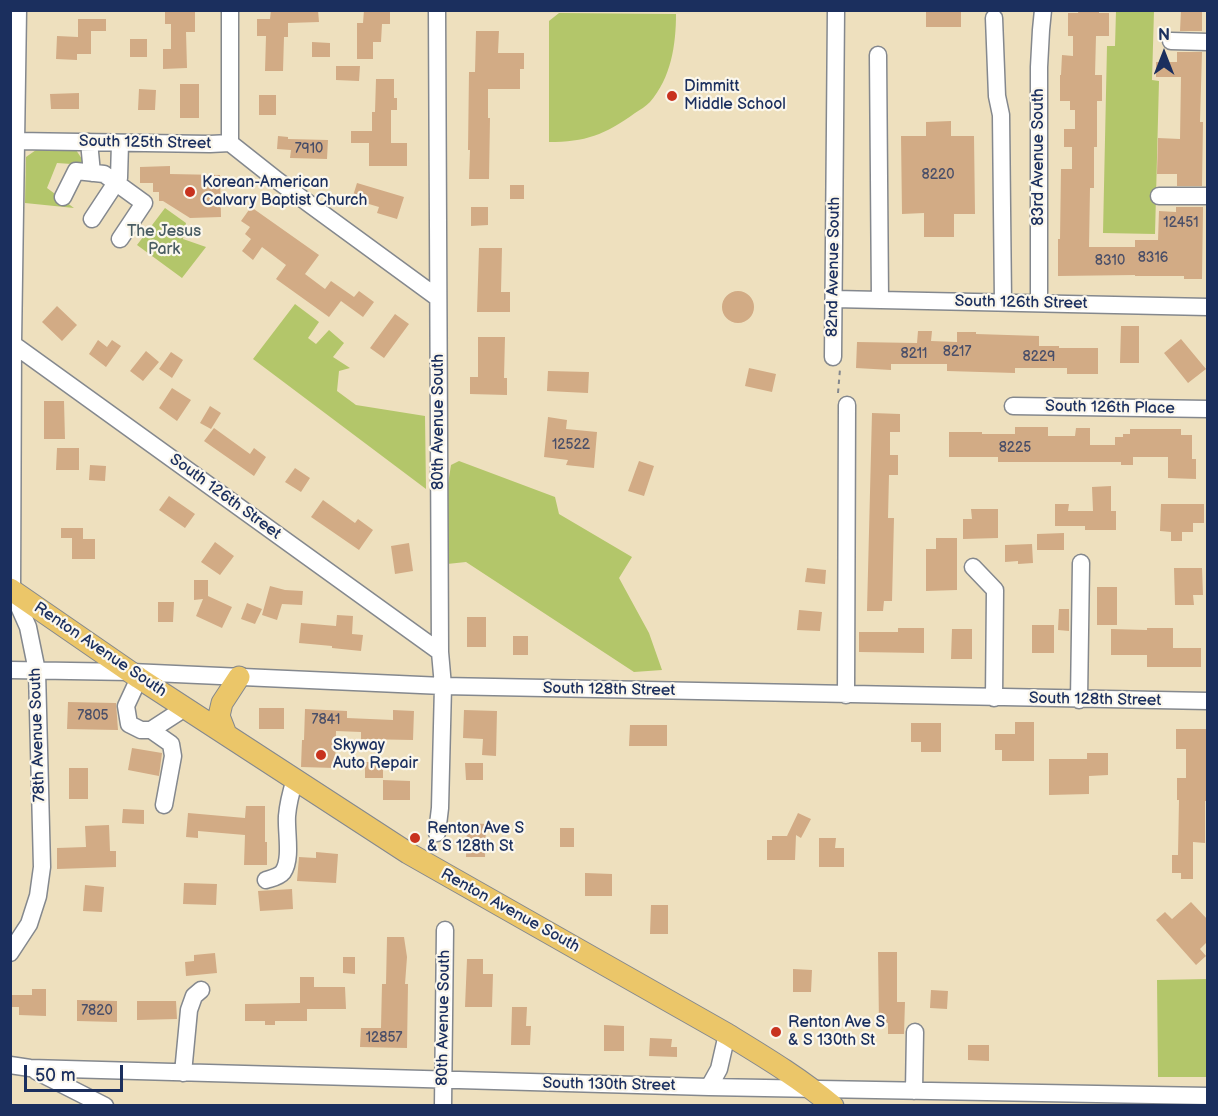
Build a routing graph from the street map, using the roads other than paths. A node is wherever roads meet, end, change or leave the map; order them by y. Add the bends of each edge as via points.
1 (18, 10) edge
2 (230, 10) edge
3 (437, 10) edge
4 (836, 10) edge
5 (1043, 10) edge
6 (994, 18) dead end
7 (1171, 41) dead end
8 (1208, 42) edge
9 (878, 55) dead end
10 (16, 141) junction
11 (89, 142) junction
12 (230, 142) junction
13 (120, 143) junction
14 (92, 172) junction
15 (116, 183) junction
16 (1159, 195) dead end
17 (1208, 195) edge
18 (63, 197) dead end
19 (92, 219) dead end
20 (120, 240) dead end
21 (438, 298) junction
22 (834, 299) junction
23 (880, 300) junction
24 (1003, 302) junction
25 (1039, 303) junction
26 (1208, 307) edge
27 (12, 342) edge
28 (833, 357) road end
29 (847, 405) road end
30 (1012, 406) dead end
31 (1208, 409) edge
32 (1081, 563) dead end
33 (973, 567) dead end
34 (11, 590) edge
35 (440, 652) junction
36 (10, 670) edge
37 (37, 671) junction
38 (135, 675) junction
39 (240, 677) junction
40 (443, 686) junction
41 (846, 694) junction
42 (994, 698) junction
43 (1079, 700) junction
44 (1208, 701) edge
45 (185, 708) junction
46 (151, 730) junction
47 (226, 734) junction
48 (295, 779) junction
49 (164, 806) dead end
50 (437, 833) dead end
51 (266, 880) dead end
52 (445, 930) dead end
53 (10, 953) edge
54 (201, 990) dead end
55 (915, 1032) dead end
56 (727, 1034) junction
57 (10, 1065) edge
58 (30, 1068) junction
59 (183, 1073) junction
60 (444, 1081) junction
61 (709, 1088) junction
62 (814, 1090) junction
63 (914, 1091) junction
64 (1208, 1096) edge
65 (105, 1106) edge
66 (443, 1106) edge
67 (833, 1106) edge

1 - 10 street, 78th Avenue South
2 - 12 street
3 - 21 street, 80th Avenue South
4 - 22 street, 82nd Avenue South
5 - 25 street, 83rd Avenue South
6 - 24 street via 1001,115
7 - 8 street
9 - 23 street
10 - 11 street, South 125th Street
10 - 27 street, 78th Avenue South
11 - 13 street, South 125th Street
11 - 14 street
12 - 13 street, South 125th Street
12 - 21 street, South 125th Street
13 - 15 street
14 - 15 street via 104,174
14 - 18 street via 76,171
15 - 19 street
15 - 20 street via 144,202
16 - 17 street
21 - 35 street, 80th Avenue South
22 - 23 street, South 126th Street
22 - 28 street, 82nd Avenue South
23 - 24 street, South 126th Street
24 - 25 street, South 126th Street
25 - 26 street, South 126th Street
27 - 34 street, 78th Avenue South
27 - 35 street, South 126th Street
29 - 41 street
30 - 31 street, South 126th Place
32 - 43 street
33 - 42 street via 995,590
34 - 37 street, 78th Avenue South via 28,627
34 - 38 main road, Renton Avenue South
35 - 40 street, 80th Avenue South
36 - 37 street, South 128th Street
37 - 38 street, South 128th Street
37 - 53 street, 78th Avenue South via 42,867 29,924
38 - 39 street, South 128th Street
38 - 45 main road, Renton Avenue South
38 - 46 street via 126,706 129,724
39 - 40 street, South 128th Street
39 - 47 main road via 222,703 219,716
40 - 41 street, South 128th Street
40 - 50 street, 80th Avenue South
41 - 42 street, South 128th Street
42 - 43 street, South 128th Street
43 - 44 street, South 128th Street
45 - 46 street
45 - 47 main road, Renton Avenue South
46 - 49 street via 171,744 173,756
47 - 48 main road, Renton Avenue South
48 - 51 street via 288,803 285,870
48 - 56 main road, Renton Avenue South via 408,853
52 - 60 street, 80th Avenue South
54 - 59 street via 189,1010
55 - 63 street
56 - 61 street via 719,1069
56 - 62 main road, Renton Avenue South
57 - 58 street, South 130th Street
58 - 59 street, South 130th Street
58 - 65 street
59 - 60 street, South 130th Street
60 - 61 street, South 130th Street
60 - 66 street, 80th Avenue South
61 - 62 street, South 130th Street
62 - 63 street, South 130th Street
62 - 67 main road, Renton Avenue South
63 - 64 street, South 130th Street

